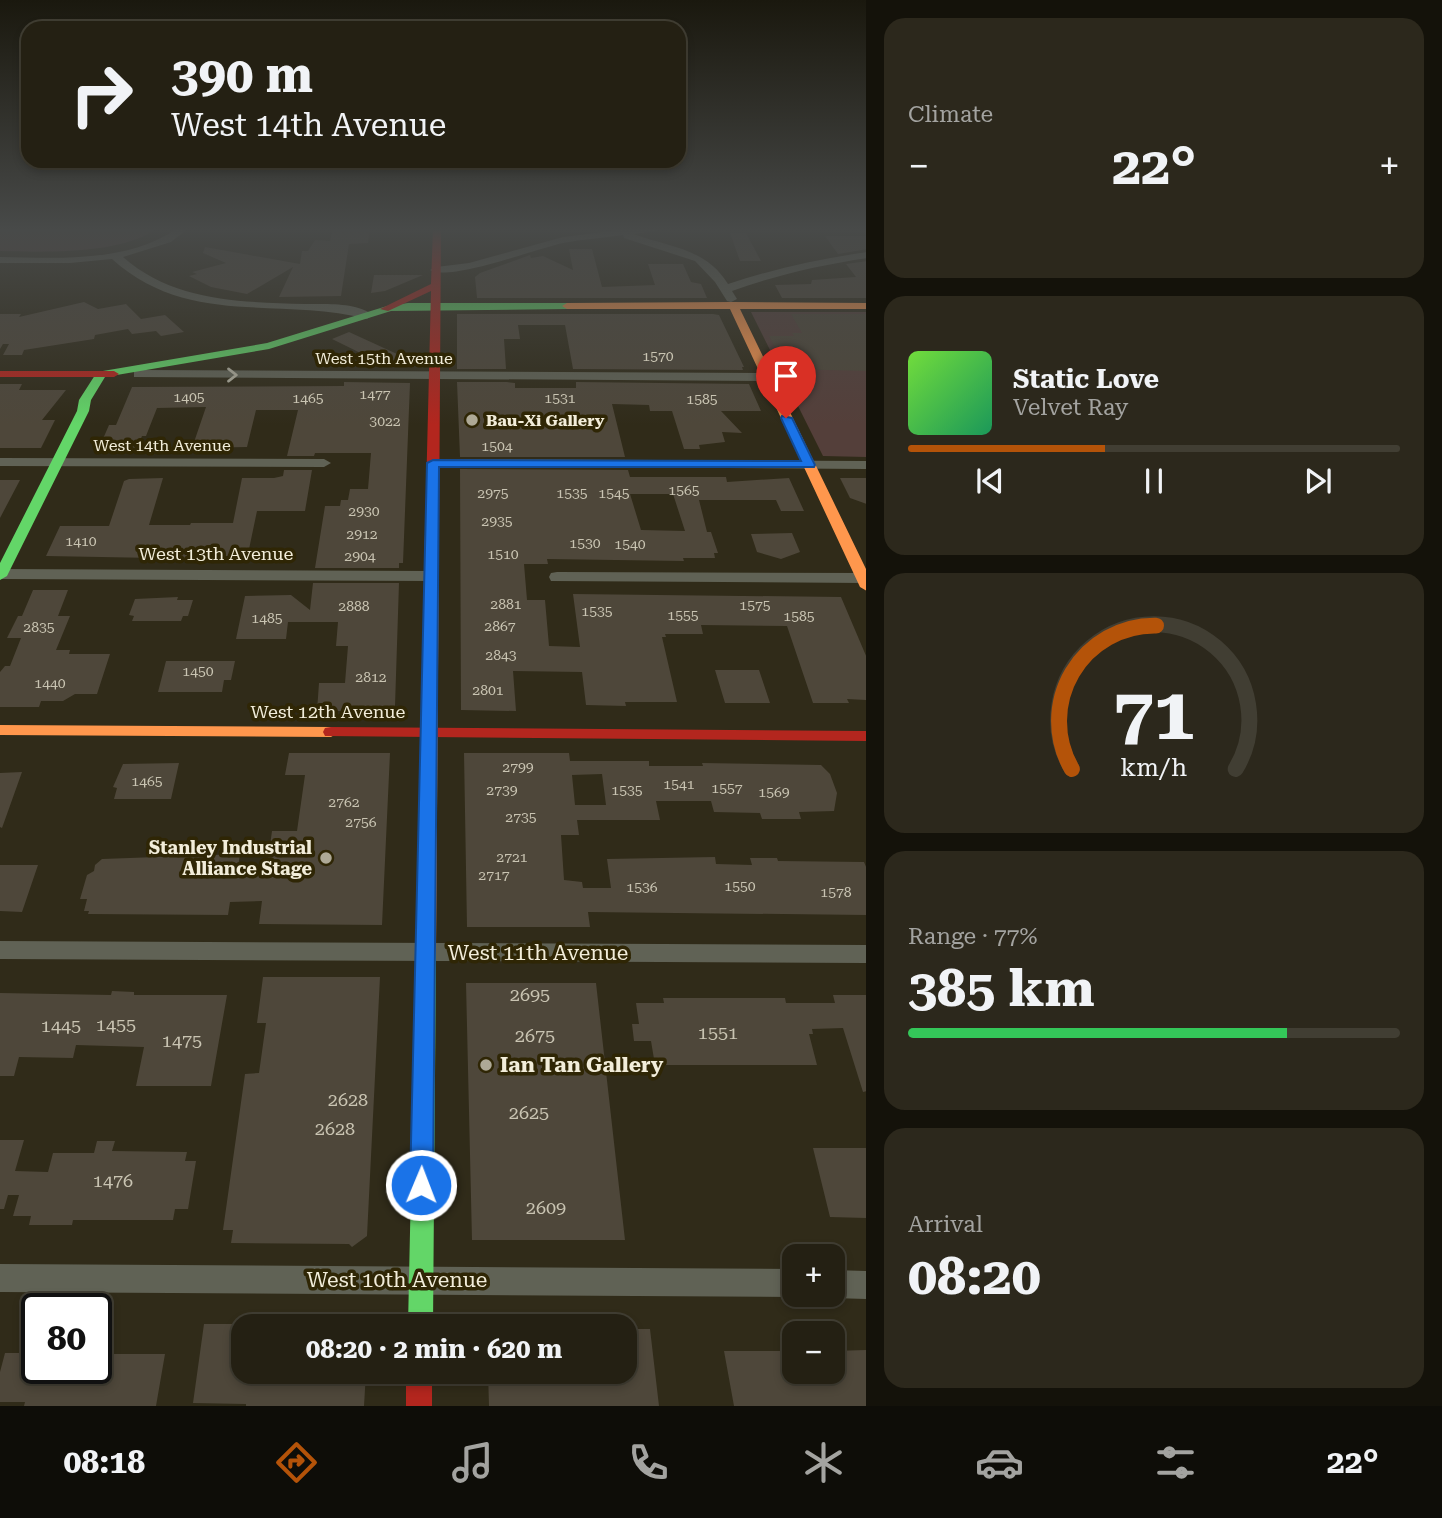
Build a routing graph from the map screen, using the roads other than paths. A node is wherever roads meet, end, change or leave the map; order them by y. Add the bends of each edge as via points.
1 (177, 294) edge
2 (406, 294) edge
3 (436, 294) edge
4 (728, 294) edge
5 (436, 305) junction
6 (733, 305) junction
7 (866, 306) edge
8 (384, 309) junction
9 (367, 315) junction
10 (220, 356) junction
11 (109, 373) junction
12 (139, 373) junction
13 (0, 374) edge
14 (48, 374) junction
15 (435, 376) junction
16 (767, 377) junction
17 (84, 405) junction
18 (0, 462) edge
19 (57, 462) junction
20 (324, 463) dead end
21 (433, 463) junction
22 (809, 465) junction
23 (866, 465) edge
24 (0, 575) edge
25 (431, 576) junction
26 (557, 577) dead end
27 (865, 581) edge
28 (0, 730) edge
29 (429, 732) junction
30 (866, 736) edge
31 (0, 950) edge
32 (425, 953) junction
33 (866, 954) edge
34 (0, 1278) edge
35 (421, 1280) junction
36 (782, 1283) edge
37 (845, 1284) edge
38 (866, 1285) edge
39 (420, 1314) edge
40 (419, 1384) edge
41 (419, 1406) edge

1 - 9 street via 252,306 341,308
2 - 8 main road
3 - 5 main road
4 - 6 street
5 - 6 main road
5 - 8 main road
5 - 15 main road
6 - 7 main road
6 - 16 main road
8 - 9 main road
9 - 10 main road via 293,340
10 - 11 main road
10 - 12 main road
11 - 12 main road, West 15th Avenue
11 - 14 main road, West 15th Avenue
11 - 17 main road via 96,399
12 -> 15 street, West 15th Avenue
13 - 14 main road, West 15th Avenue
14 - 17 main road via 76,382
15 - 16 street, West 15th Avenue
15 - 21 main road
16 - 22 main road
17 - 19 main road
18 - 19 street, West 14th Avenue
19 - 20 street, West 14th Avenue
19 - 24 main road
21 - 22 street
21 - 25 main road
22 - 23 street
22 - 27 main road
24 - 25 street, West 13th Avenue
25 - 29 main road
26 - 27 street
28 - 29 main road, West 12th Avenue
29 - 30 main road, West 12th Avenue
29 - 32 main road
31 - 32 street, West 11th Avenue
32 - 33 street, West 11th Avenue
32 - 35 main road
34 - 35 street, West 10th Avenue
35 - 36 street, West 10th Avenue
35 - 39 main road
37 - 38 street
40 - 41 main road

